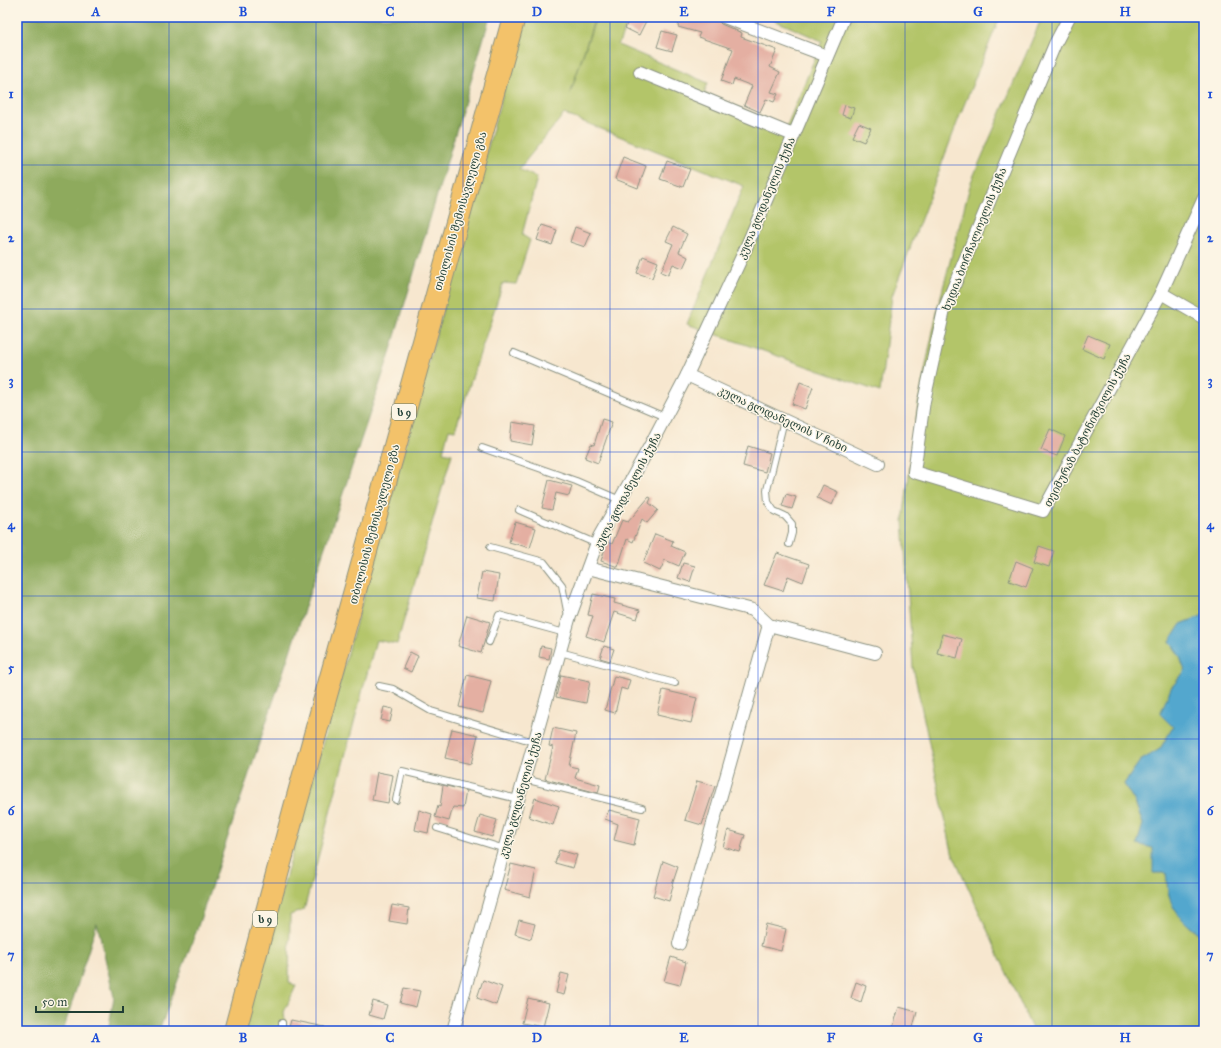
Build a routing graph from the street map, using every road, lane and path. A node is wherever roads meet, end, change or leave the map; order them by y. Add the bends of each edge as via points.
1 (514, 17) edge
2 (724, 17) edge
3 (844, 17) edge
4 (1069, 17) edge
5 (827, 56) junction
6 (640, 72) dead end
7 (793, 135) junction
8 (1204, 198) edge
9 (1161, 293) junction
10 (1204, 318) edge
11 (514, 353) dead end
12 (687, 375) junction
13 (666, 417) junction
14 (784, 420) junction
15 (482, 448) dead end
16 (878, 464) dead end
17 (914, 472) joint
18 (620, 500) junction
19 (519, 510) dead end
20 (597, 544) junction
21 (789, 544) dead end
22 (490, 547) dead end
23 (588, 568) junction
24 (569, 619) junction
25 (769, 625) junction
26 (565, 633) junction
27 (490, 642) dead end
28 (560, 652) junction
29 (875, 653) dead end
30 (675, 683) dead end
31 (379, 686) dead end
32 (534, 742) junction
33 (524, 779) junction
34 (518, 799) junction
35 (396, 800) dead end
36 (642, 808) dead end
37 (437, 828) dead end
38 (505, 849) junction
39 (679, 944) dead end
40 (282, 1023) dead end
41 (235, 1031) edge
42 (282, 1031) edge
43 (453, 1031) edge

1 - 41 highway, თბილისის შემოსავლელი გზა / ს 9
2 - 5 street
3 - 5 street, კულა გლდანელის ქუჩა
4 - 17 street, ხუდია ბორჩალოელის ქუჩა via 1055,44 944,310 924,401
5 - 7 street, კულა გლდანელის ქუჩა
6 - 7 street
7 - 12 street, კულა გლდანელის ქუჩა
8 - 9 street, თეიმურაზ ბატონიშვილის ქუჩა
9 - 10 street
9 - 17 street, თეიმურაზ ბატონიშვილის ქუჩა via 1043,511
11 - 13 lane
12 - 13 street, კულა გლდანელის ქუჩა
12 - 14 street, კულა გლდანელის V ჩიხი
13 - 18 street, კულა გლდანელის ქუჩა
14 - 16 street, კულა გლდანელის V ჩიხი
14 - 21 lane via 767,490 768,502 774,511 785,516 792,524
15 - 18 lane via 576,481
18 - 20 street, კულა გლდანელის ქუჩა
19 - 20 lane
20 - 23 street, კულა გლდანელის ქუჩა
22 - 24 lane via 544,562 562,585
23 - 24 street, კულა გლდანელის ქუჩა
23 - 25 street via 753,610
24 - 26 street, კულა გლდანელის ქუჩა
25 - 29 street
25 - 39 street
26 - 27 lane via 499,615
26 - 28 street, კულა გლდანელის ქუჩა
28 - 30 lane
28 - 32 street, კულა გლდანელის ქუჩა
31 - 32 lane via 393,689 431,711
32 - 33 street, კულა გლდანელის ქუჩა
33 - 34 street, კულა გლდანელის ქუჩა
33 - 36 lane
34 - 35 lane via 402,771
34 - 38 street, კულა გლდანელის ქუჩა
37 - 38 lane
38 - 43 street, კულა გლდანელის ქუჩა
40 - 42 lane

